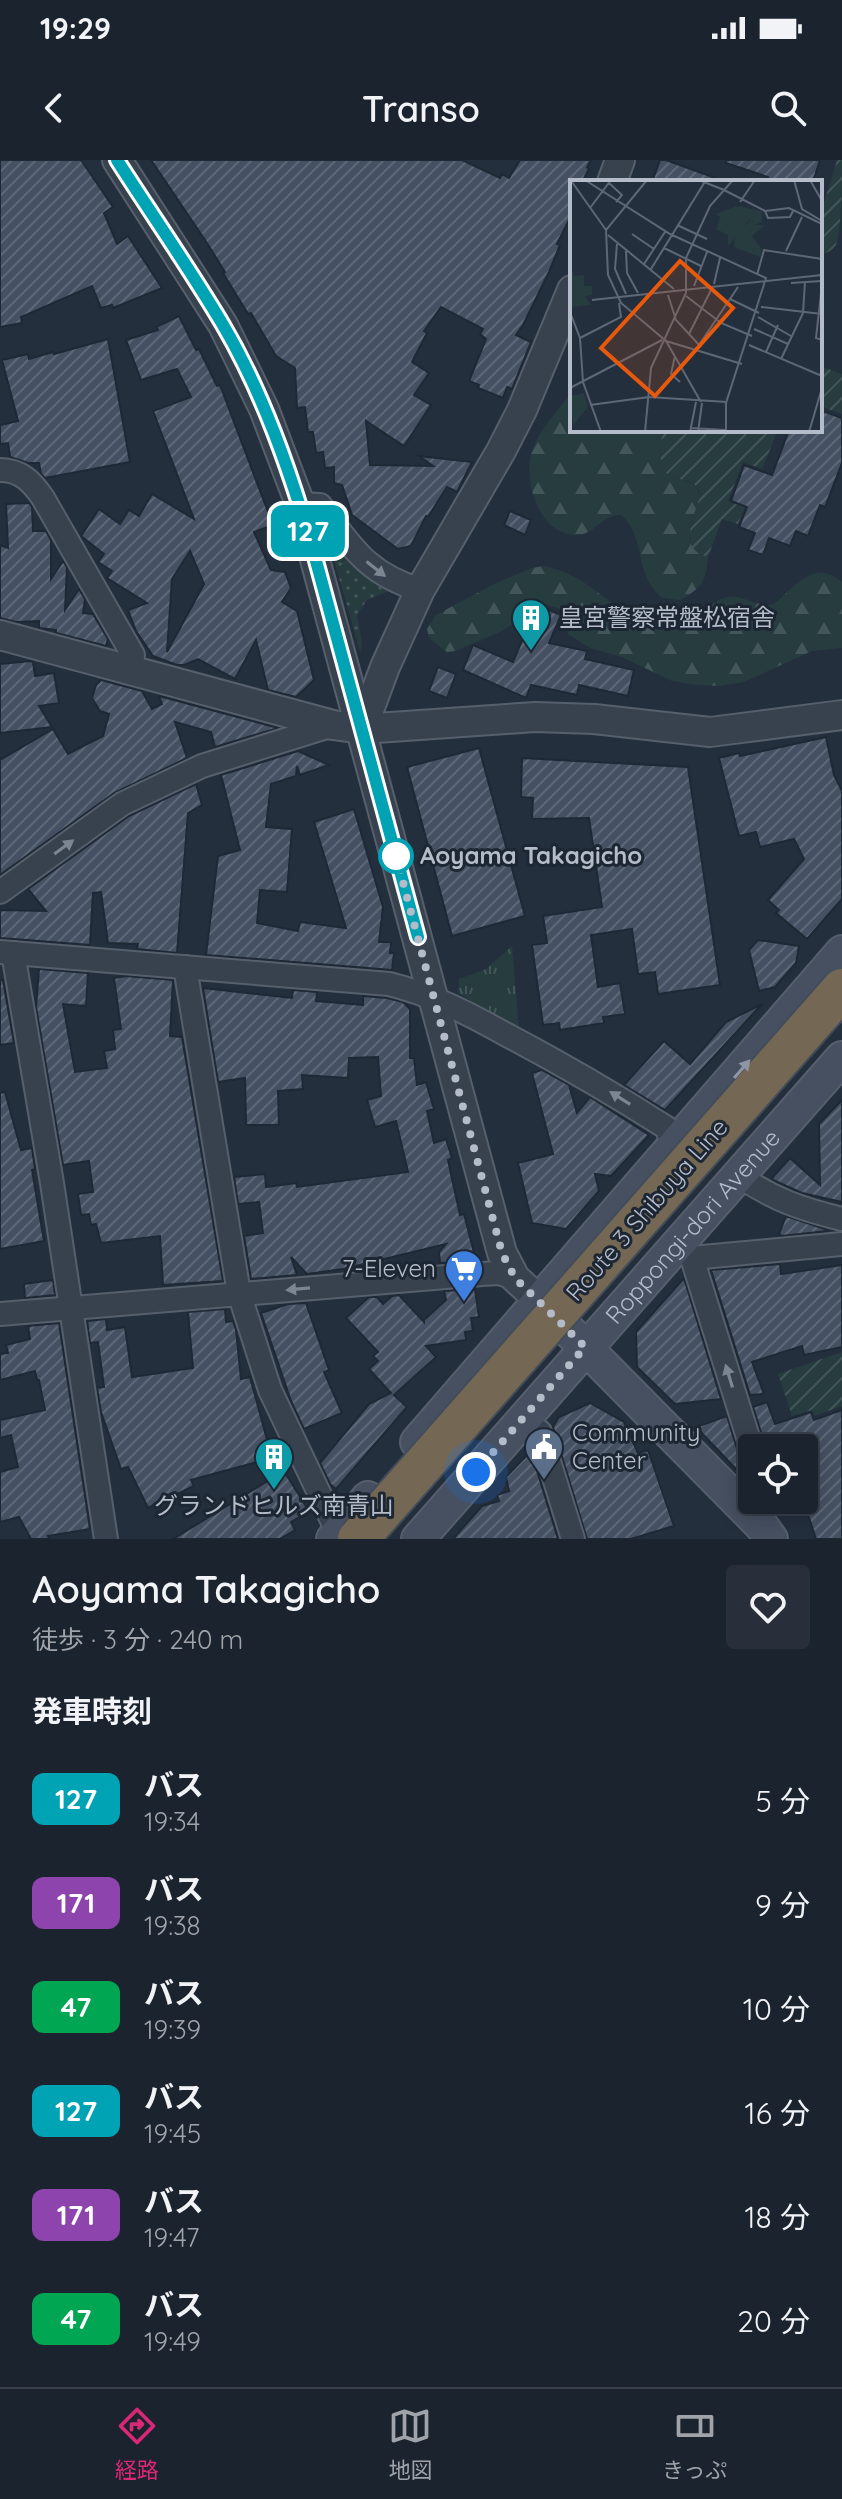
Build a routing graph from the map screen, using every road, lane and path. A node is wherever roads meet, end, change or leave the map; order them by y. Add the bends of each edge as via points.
1 (117, 160) edge
2 (620, 160) edge
3 (613, 180) edge
4 (570, 295) edge
5 (0, 470) edge
6 (300, 504) junction
7 (420, 590) junction
8 (0, 635) edge
9 (132, 671) junction
10 (842, 715) edge
11 (333, 725) junction
12 (362, 729) junction
13 (0, 892) edge
14 (6, 952) edge
15 (842, 952) edge
16 (185, 967) junction
17 (842, 989) edge
18 (435, 999) junction
19 (842, 1026) edge
20 (842, 1058) edge
21 (673, 1149) junction
22 (738, 1175) junction
23 (842, 1219) edge
24 (842, 1244) edge
25 (684, 1251) junction
26 (515, 1278) junction
27 (239, 1293) junction
28 (540, 1301) junction
29 (71, 1308) junction
30 (0, 1314) edge
31 (575, 1336) junction
32 (515, 1427) junction
33 (747, 1434) edge
34 (387, 1476) junction
35 (767, 1521) edge
36 (343, 1537) edge
37 (106, 1539) edge
38 (377, 1539) edge
39 (392, 1539) edge
40 (418, 1539) edge
41 (573, 1539) edge

1 - 6 street via 223,325 264,409
2 - 3 street
4 - 7 street via 522,410
5 - 9 street via 23,475 43,498 133,655
6 -> 7 street via 320,505 373,569
6 - 12 street
7 - 12 street
8 - 9 street
9 - 11 street
10 - 12 street via 710,732 535,717
11 - 12 street
13 -> 11 street via 122,804 202,766
12 - 18 street
14 - 16 street
14 - 29 street
21 -> 15 main road
16 - 18 street via 389,984
16 - 27 street
17 - 36 highway, Route 3 Shibuya Line, bridge
21 -> 18 street via 667,1128 583,1075
18 - 26 street via 502,1253
19 - 39 highway, Route 3 Shibuya Line
20 - 22 main road, Roppongi-dori Avenue
21 - 28 main road
22 - 23 street via 788,1204
22 - 25 main road, Roppongi-dori Avenue
22 - 31 main road via 698,1176
24 - 25 street
25 - 31 main road, Roppongi-dori Avenue
33 -> 25 street
26 -> 27 street via 499,1273
26 - 28 street
27 - 29 street
27 - 36 street via 270,1390
28 - 31 main road
28 - 34 main road
29 - 30 street
29 - 37 street
31 - 32 main road, Roppongi-dori Avenue
31 - 34 main road via 539,1344 439,1457
31 - 35 main road
31 - 38 main road
32 - 40 main road, Roppongi-dori Avenue
32 - 41 street via 530,1424 540,1432
34 - 36 main road

